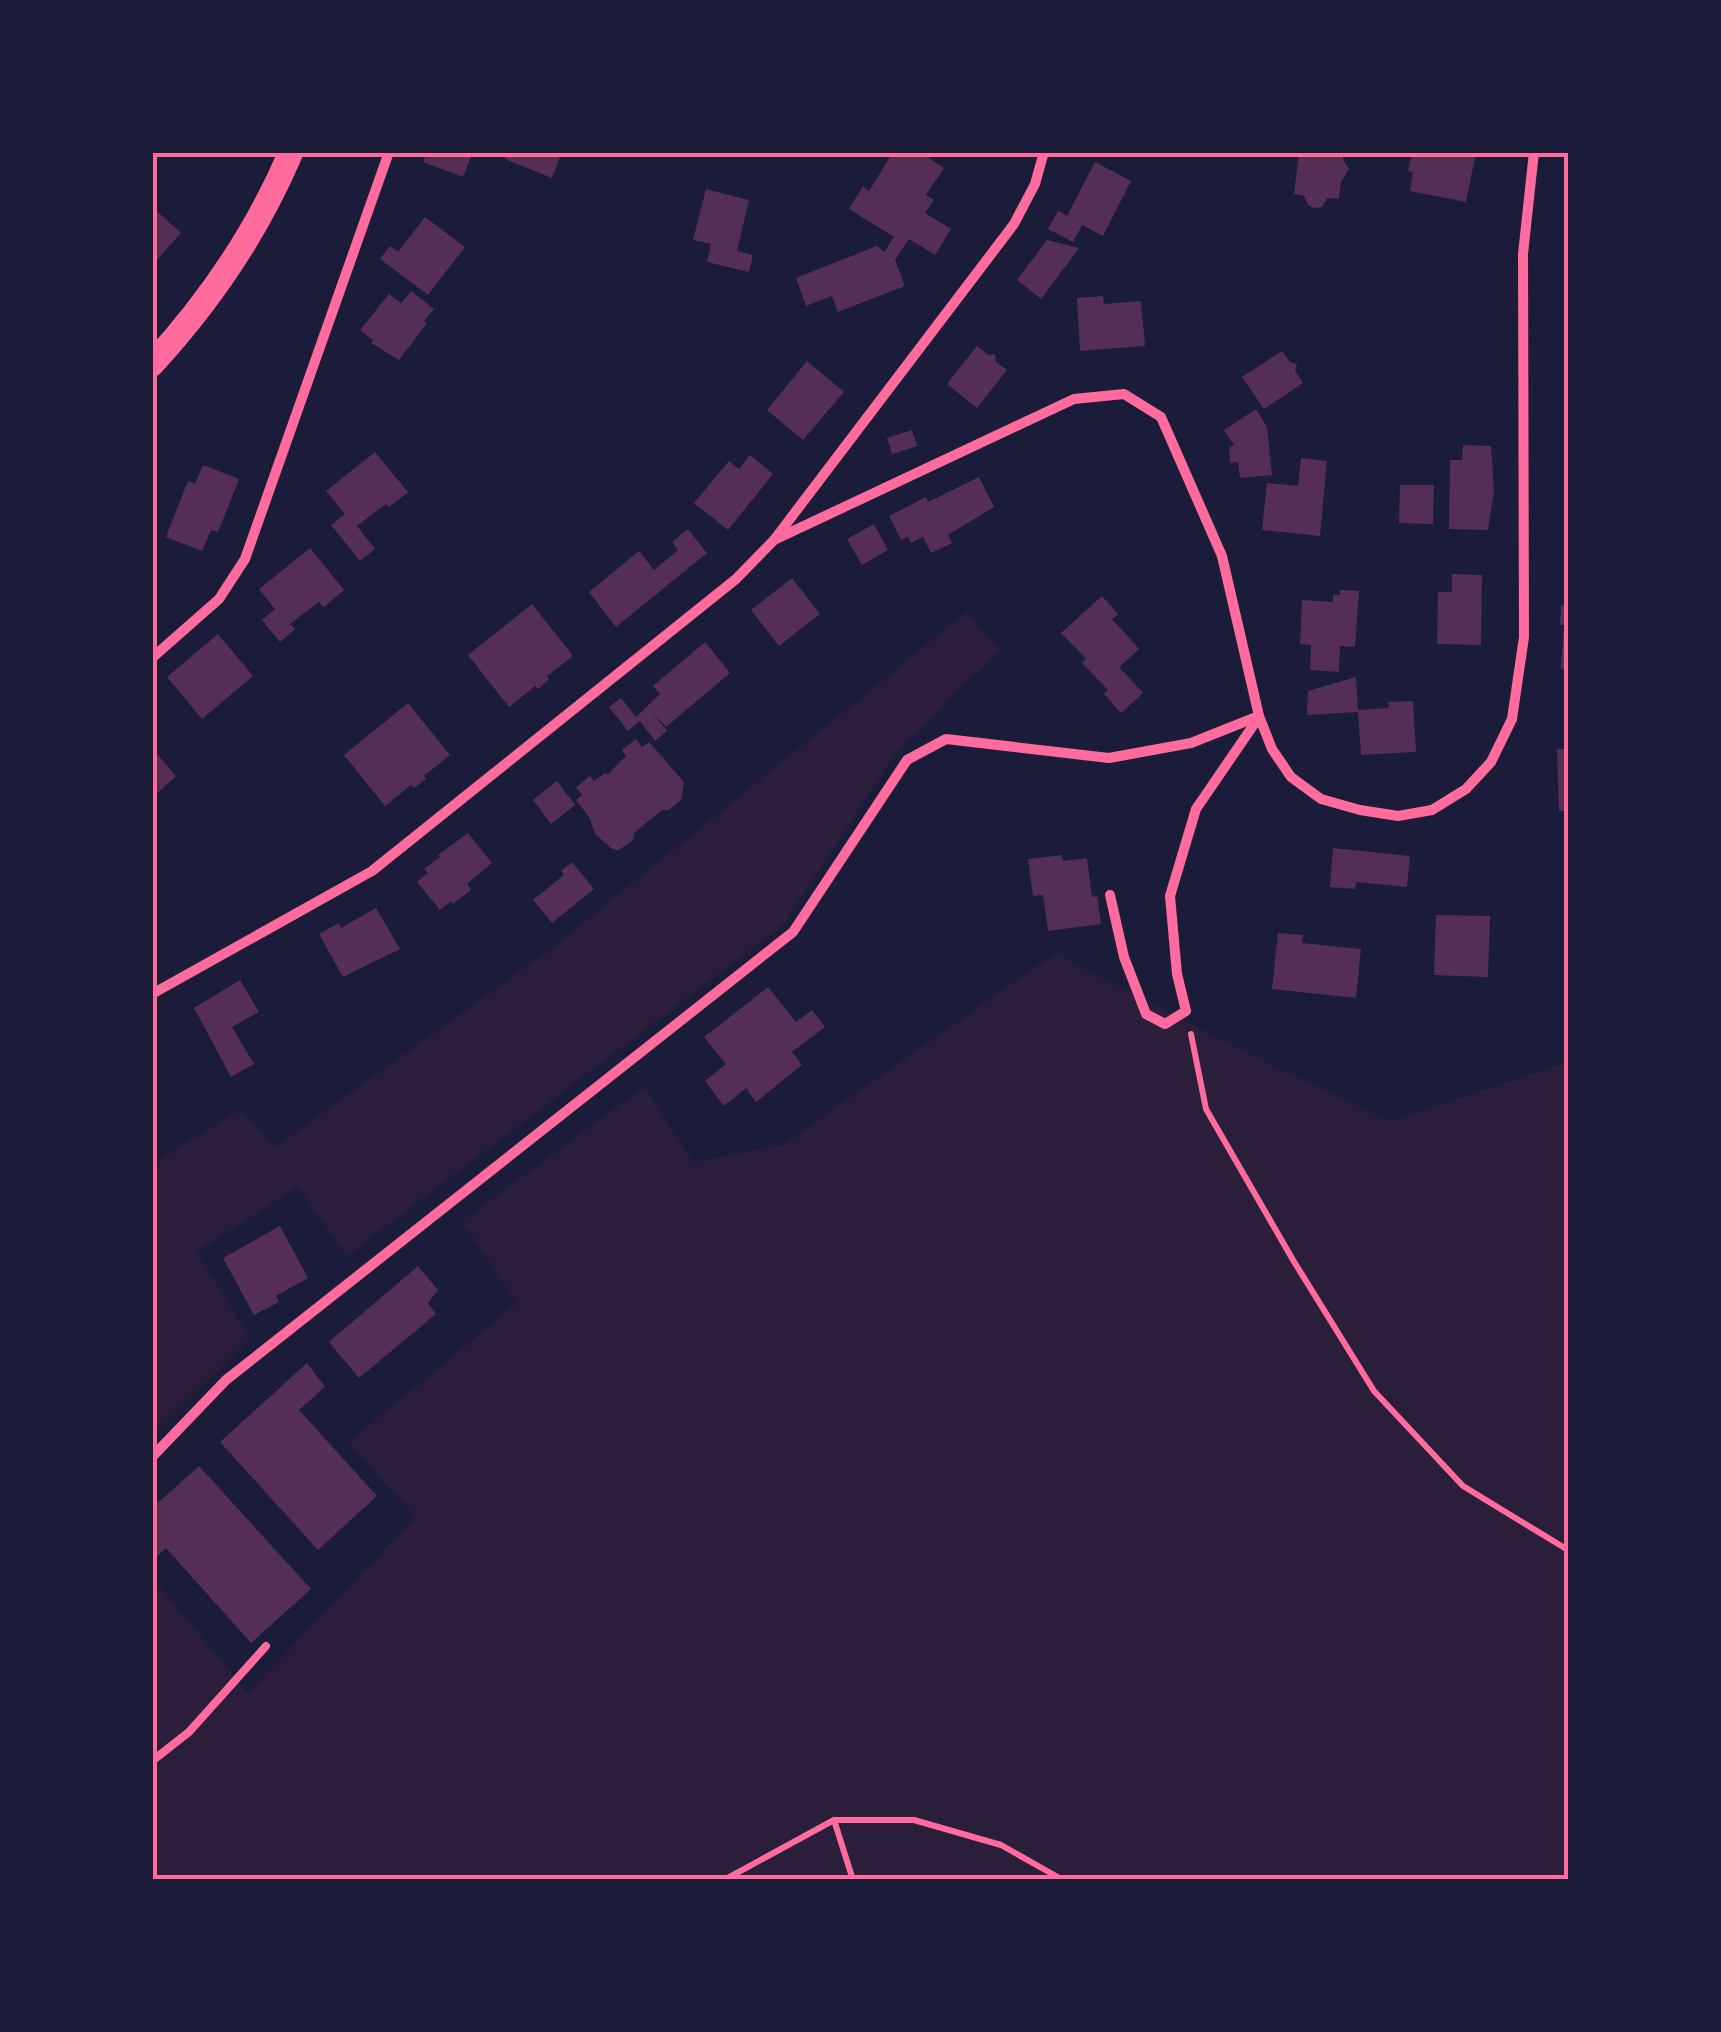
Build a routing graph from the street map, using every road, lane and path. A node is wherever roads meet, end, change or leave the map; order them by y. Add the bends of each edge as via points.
1 (292, 152) edge
2 (389, 152) edge
3 (1044, 152) edge
4 (1534, 152) edge
5 (152, 364) edge
6 (774, 540) junction
7 (152, 658) edge
8 (1260, 716) junction
9 (1110, 896) dead end
10 (152, 994) edge
11 (1186, 1011) junction
12 (152, 1457) edge
13 (1568, 1550) edge
14 (266, 1646) dead end
15 (152, 1762) edge
16 (834, 1820) junction
17 (724, 1880) edge
18 (853, 1880) edge
19 (1063, 1880) edge

1 - 5 main road via 211,292
2 - 7 street via 244,559 220,599
3 - 6 street via 1014,224
4 - 8 street via 1523,254 1524,637 1512,719 1491,762 1466,788 1432,810 1398,816 1321,799 1290,778
6 - 8 street via 1074,399 1124,394 1160,417 1222,556
6 - 10 street via 736,579 372,871
8 - 11 street via 1196,809 1170,896
8 - 12 street via 1191,743 1109,758 946,740 907,760 793,932 226,1380
9 - 11 street via 1146,1014 1165,1024
11 - 13 path via 1206,1108 1374,1391 1463,1486
14 - 15 lane via 189,1732
16 - 17 path
16 - 18 path
16 - 19 path via 914,1820 1001,1845

